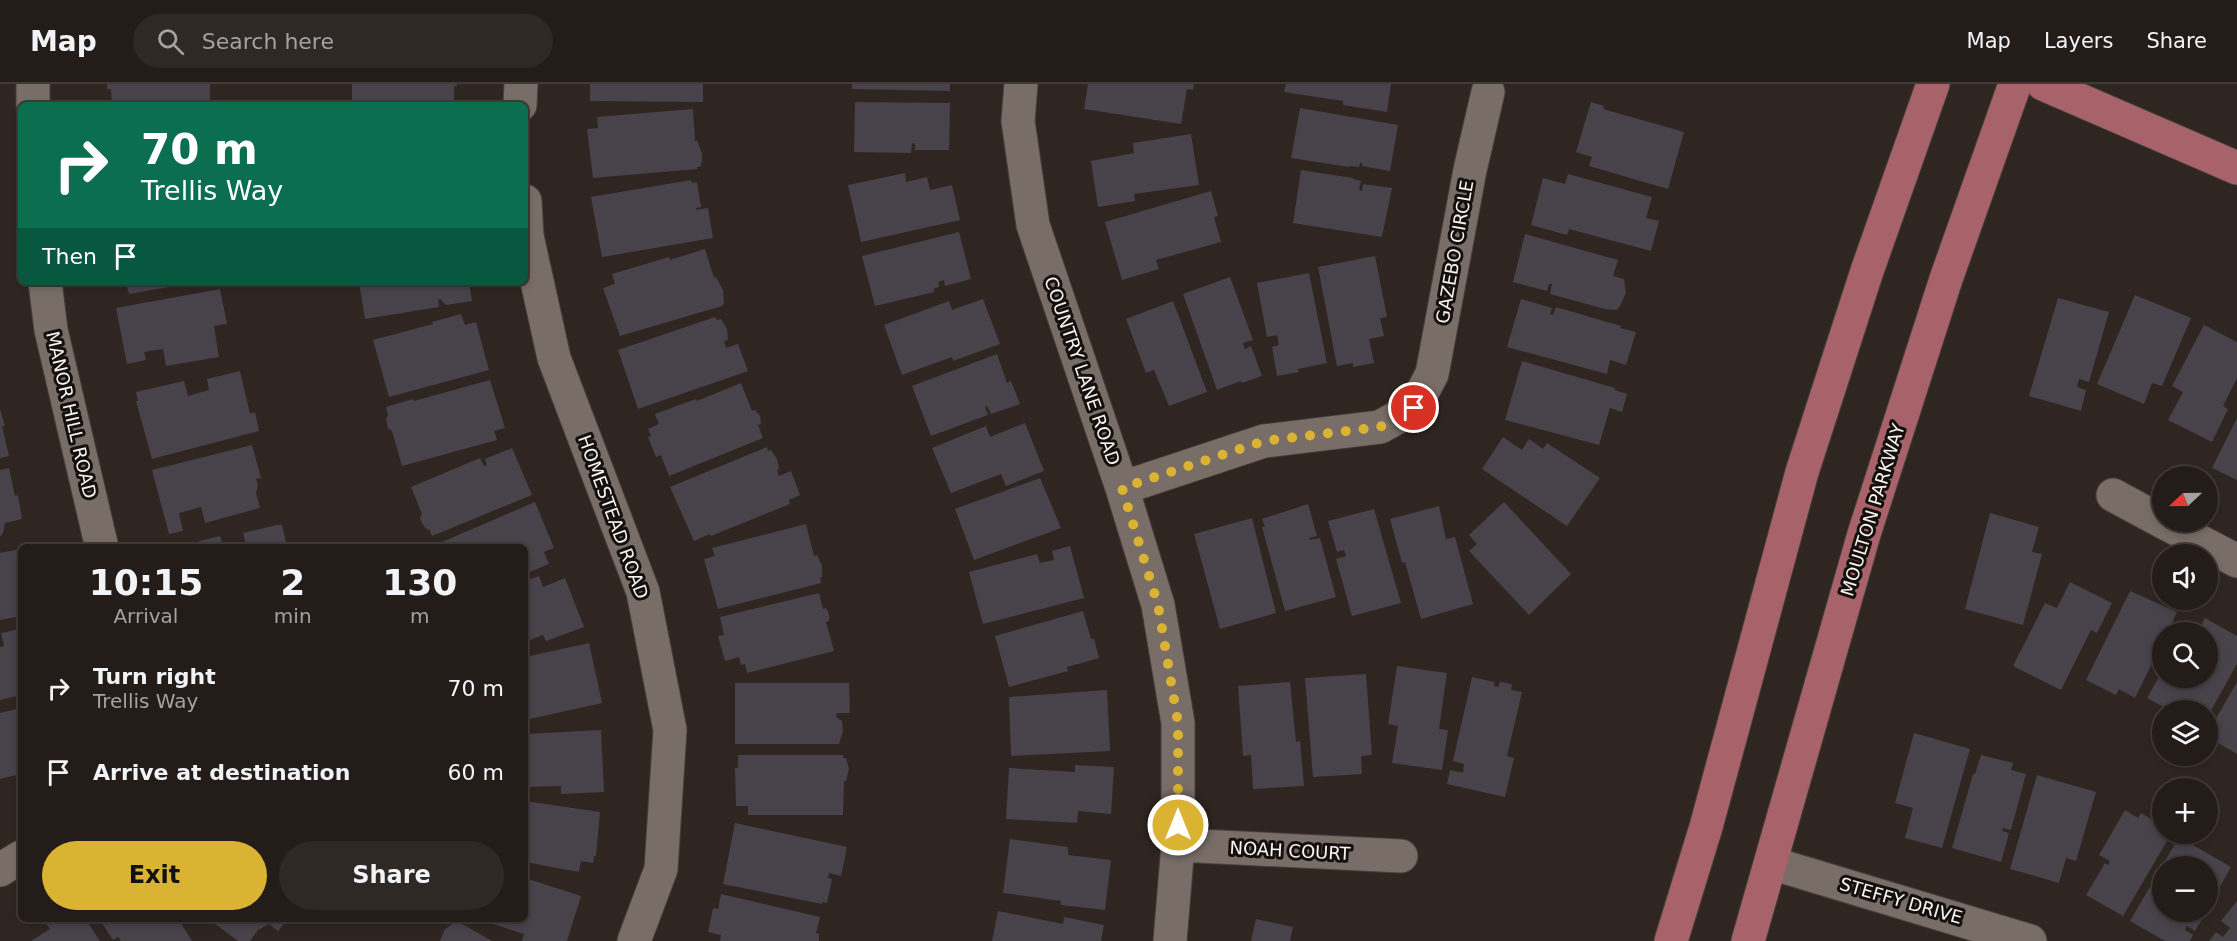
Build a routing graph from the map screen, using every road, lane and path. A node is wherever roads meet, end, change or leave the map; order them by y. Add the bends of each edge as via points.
1 (33, 84) edge
2 (521, 84) edge
3 (1021, 84) edge
4 (1933, 84) edge
5 (2015, 84) edge
6 (2043, 84) edge
7 (1488, 92) dead end
8 (33, 102) edge
9 (519, 102) edge
10 (2237, 168) edge
11 (528, 241) edge
12 (45, 285) edge
13 (1122, 488) junction
14 (2113, 495) dead end
15 (2152, 516) edge
16 (2182, 532) edge
17 (101, 544) edge
18 (2237, 561) edge
19 (1178, 846) junction
20 (1401, 856) dead end
21 (18, 859) edge
22 (1771, 863) junction
23 (0, 870) edge
24 (634, 941) edge
25 (1170, 941) edge
26 (1671, 941) edge
27 (1748, 941) edge
28 (2030, 941) edge

1 - 8 street
2 - 9 street
3 - 13 street, COUNTRY LANE ROAD via 1018,121 1033,225
4 - 26 main road via 1802,472 1706,827
5 - 22 main road, MOULTON PARKWAY via 1946,279 1878,490
6 - 10 main road
7 - 13 street, GAZEBO CIRCLE via 1432,374 1414,408 1380,427 1264,441
11 - 24 street, HOMESTEAD ROAD via 554,358 643,592 670,730 661,869
12 - 17 street, MANOR HILL ROAD via 51,330
13 - 19 street, COUNTRY LANE ROAD via 1158,605 1178,723
14 - 15 street
16 - 18 street
19 - 20 street, NOAH COURT
19 - 25 street, COUNTRY LANE ROAD
21 - 23 street
22 - 27 main road, MOULTON PARKWAY
22 - 28 street, STEFFY DRIVE

